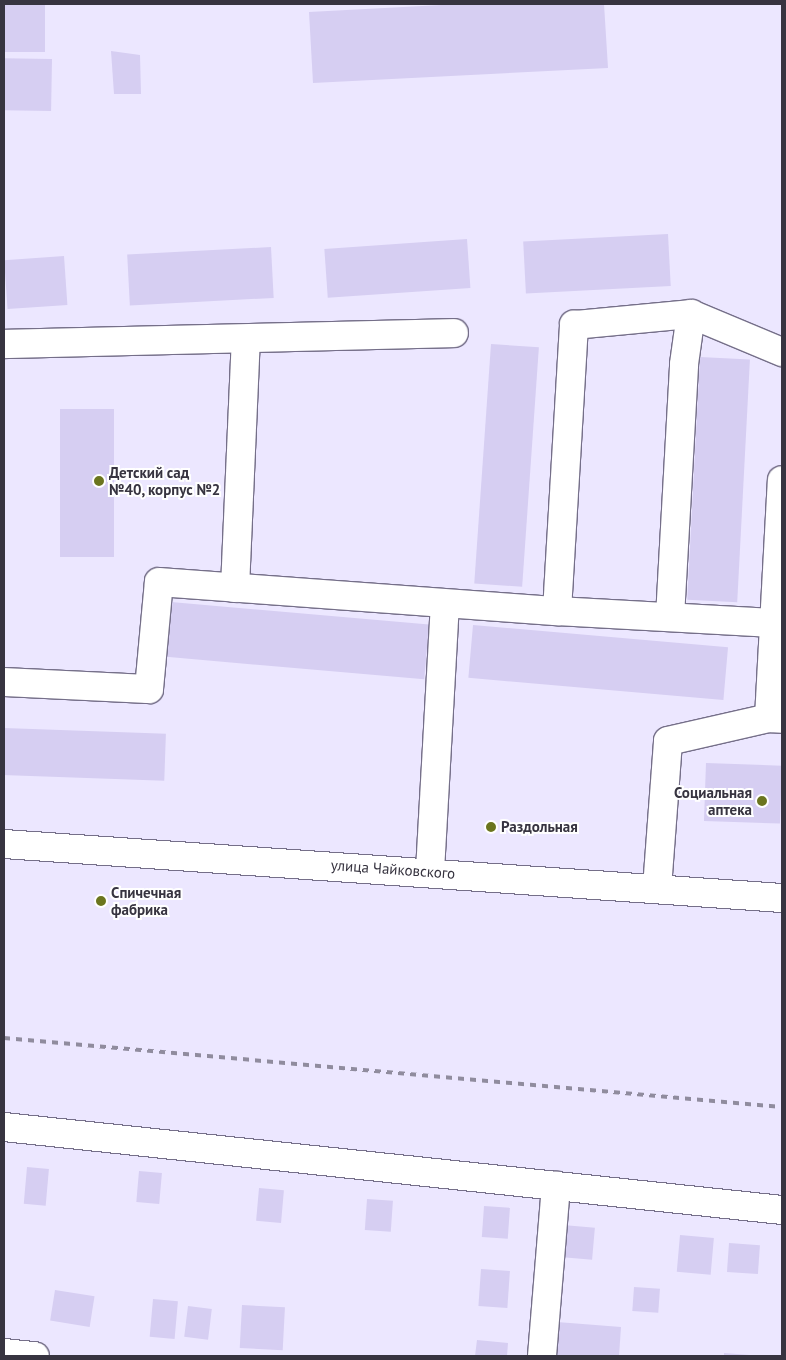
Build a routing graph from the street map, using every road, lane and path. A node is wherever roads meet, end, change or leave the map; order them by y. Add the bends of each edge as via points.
1 (691, 314) junction
2 (454, 333) dead end
3 (246, 340) junction
4 (4, 344) edge
5 (782, 352) edge
6 (782, 480) edge
7 (236, 588) junction
8 (445, 604) junction
9 (558, 611) junction
10 (670, 617) junction
11 (773, 623) junction
12 (4, 682) edge
13 (775, 718) edge
14 (4, 844) edge
15 (430, 871) junction
16 (657, 888) junction
17 (782, 898) edge
18 (4, 1128) edge
19 (556, 1186) junction
20 (782, 1210) edge
21 (4, 1353) edge
22 (35, 1356) edge
23 (542, 1356) edge

1 - 5 street
1 - 9 street via 574,325
1 - 10 street via 684,364
2 - 3 street
3 - 4 street
3 - 7 street
6 - 11 street
7 - 8 street
7 - 12 street via 159,582 149,689
8 - 9 street
8 - 15 street
9 - 10 street
10 - 11 street
11 - 13 street
13 - 16 street via 668,741
14 - 15 street, улица Чайковского
15 - 16 street, улица Чайковского
16 - 17 street, улица Чайковского
18 - 19 street
19 - 20 street
19 - 23 street
21 - 22 street

